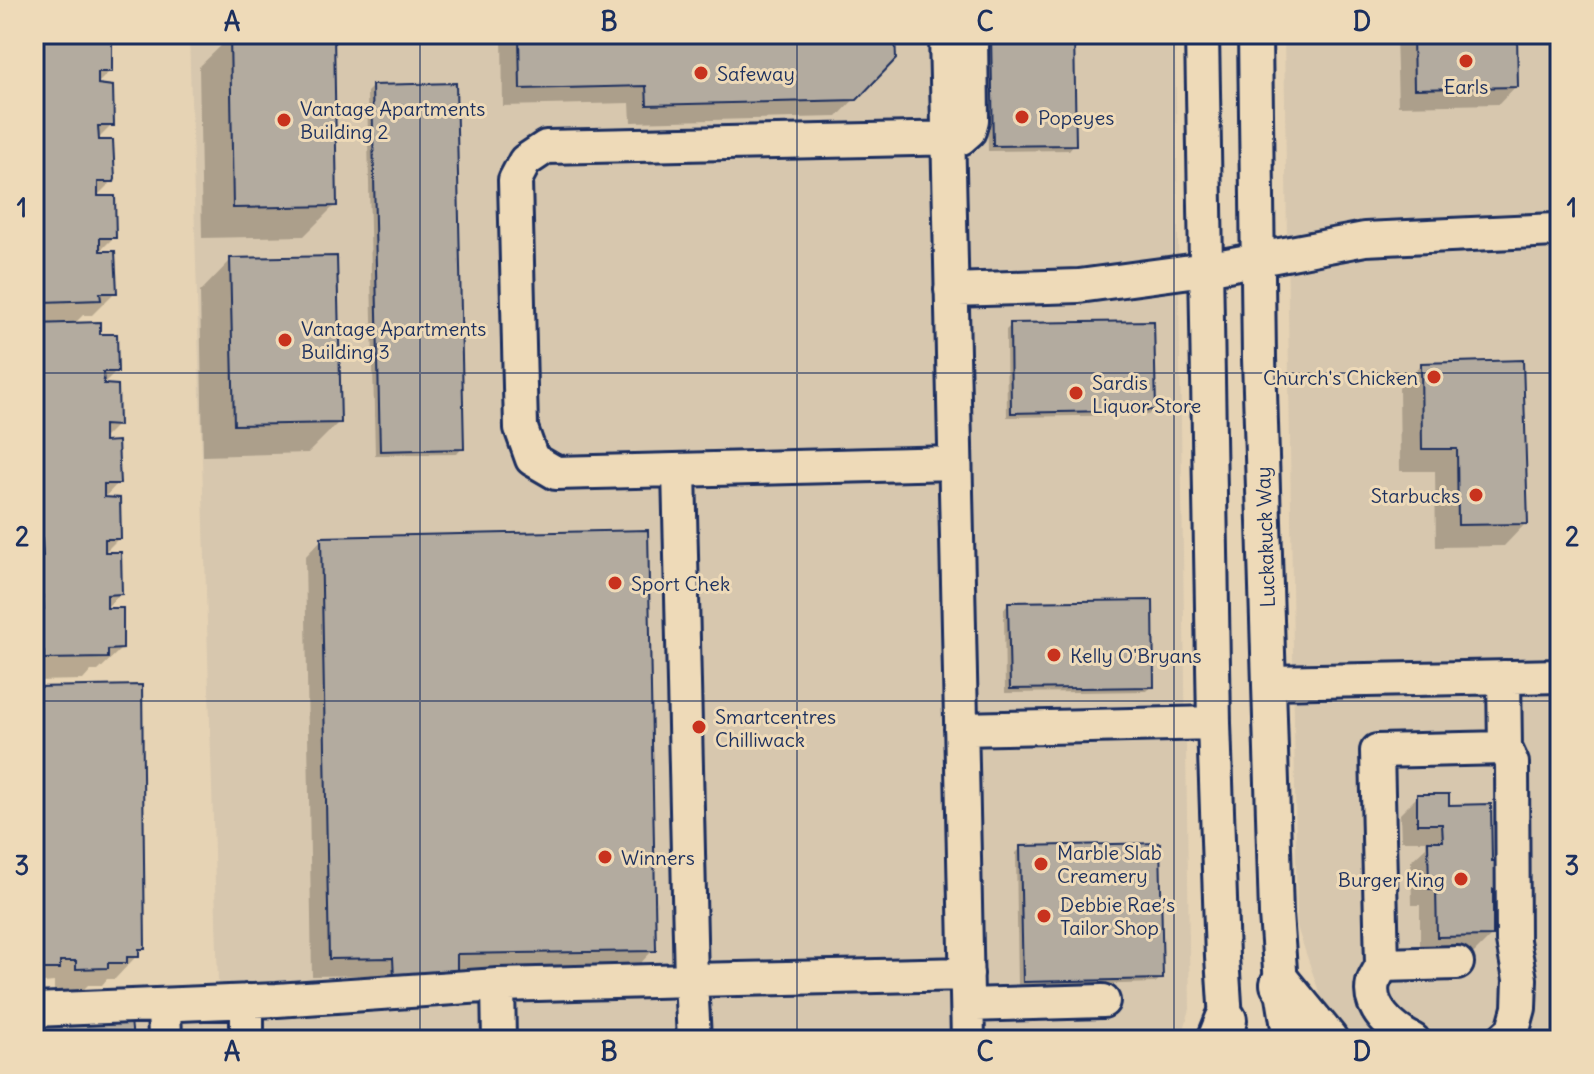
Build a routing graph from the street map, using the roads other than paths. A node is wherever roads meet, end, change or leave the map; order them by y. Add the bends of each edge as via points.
1 (946, 34) edge
2 (971, 34) edge
3 (1202, 34) edge
4 (1255, 34) edge
5 (948, 138) junction
6 (1555, 230) dead end
7 (1259, 259) junction
8 (1206, 269) junction
9 (951, 290) junction
10 (955, 463) junction
11 (679, 470) junction
12 (1560, 676) edge
13 (1504, 677) junction
14 (1270, 682) junction
15 (1214, 723) junction
16 (961, 729) junction
17 (1505, 748) junction
18 (1457, 963) dead end
19 (1382, 965) junction
20 (691, 980) junction
21 (1281, 984) junction
22 (498, 985) junction
23 (968, 989) junction
24 (247, 1001) junction
25 (1103, 1001) dead end
26 (164, 1005) junction
27 (34, 1010) edge
28 (1225, 1033) edge
29 (165, 1040) edge
30 (247, 1040) edge
31 (499, 1040) edge
32 (694, 1040) edge
33 (968, 1040) edge
34 (1290, 1040) edge
35 (1327, 1040) edge
36 (1413, 1040) edge
37 (1502, 1040) edge

1 - 5 street
2 - 5 street via 972,120 961,138
3 - 8 street
4 - 7 street, Luckakuck Way
5 - 9 street
5 - 11 street via 546,147 525,161 515,180 521,428 532,459 556,473
6 - 7 street via 1365,239
7 - 8 street
7 - 14 street, Luckakuck Way
8 - 9 street via 1079,286
8 - 15 street
9 - 10 street
10 - 11 street
10 - 16 street
11 - 20 street
12 - 13 street
13 - 14 street
13 - 17 street
14 - 21 street, Luckakuck Way
15 - 16 street
15 - 28 street
16 - 23 street
17 - 19 street via 1377,751
17 - 37 street via 1512,763 1513,941 1520,979 1513,1030
18 - 19 street
19 - 36 street via 1373,996 1385,1021
20 - 22 street
20 - 23 street
20 - 32 street
21 - 34 street, Luckakuck Way
21 - 35 main road
22 - 24 street
22 - 31 street
23 - 25 street
23 - 33 street
24 - 26 street
24 - 30 street
26 - 27 street
26 - 29 street

